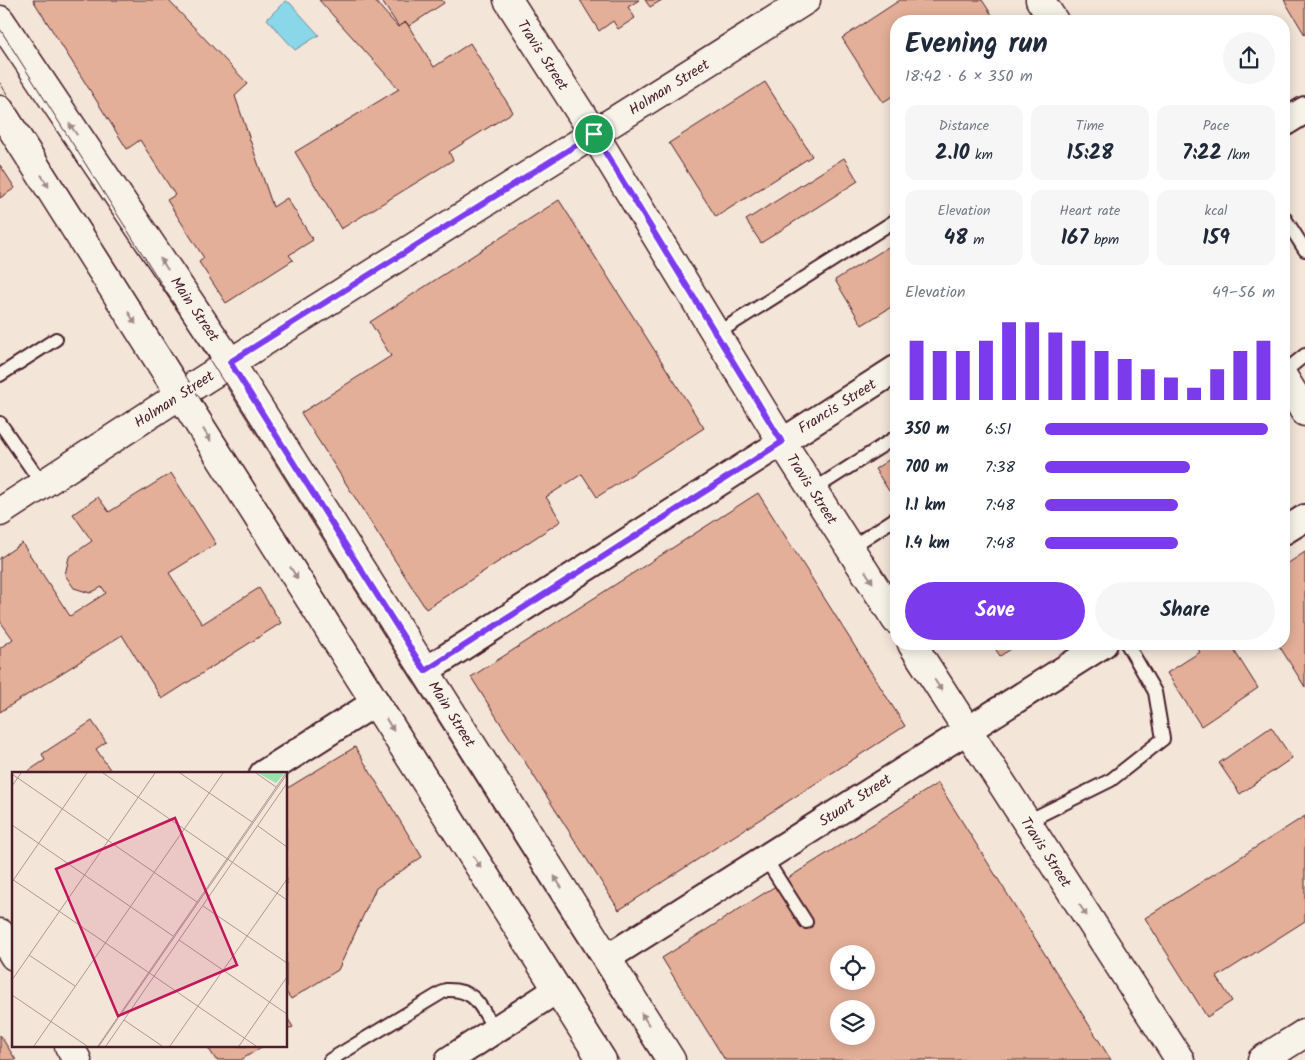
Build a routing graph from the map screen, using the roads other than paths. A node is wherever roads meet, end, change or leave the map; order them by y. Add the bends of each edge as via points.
1 (508, 0) edge
2 (806, 0) edge
3 (1040, 0) edge
4 (1050, 15) edge
5 (0, 20) edge
6 (0, 110) edge
7 (594, 134) junction
8 (890, 224) edge
9 (1290, 226) edge
10 (1305, 250) edge
11 (716, 334) junction
12 (56, 339) dead end
13 (1305, 355) edge
14 (230, 362) junction
15 (1290, 367) edge
16 (890, 373) edge
17 (0, 375) edge
18 (1290, 388) edge
19 (181, 394) junction
20 (1305, 412) edge
21 (0, 423) edge
22 (890, 441) edge
23 (782, 442) junction
24 (42, 484) junction
25 (813, 490) junction
26 (0, 512) edge
27 (1305, 518) edge
28 (890, 522) edge
29 (1290, 527) edge
30 (850, 548) junction
31 (890, 611) edge
32 (916, 650) edge
33 (1094, 650) edge
34 (1130, 650) edge
35 (425, 671) junction
36 (376, 702) junction
37 (966, 729) junction
38 (266, 772) edge
39 (1026, 822) junction
40 (765, 858) junction
41 (806, 922) dead end
42 (607, 958) junction
43 (558, 990) junction
44 (495, 1030) junction
45 (1305, 1033) edge
46 (70, 1048) edge
47 (77, 1060) edge
48 (330, 1060) edge
49 (449, 1060) edge
50 (602, 1060) edge
51 (671, 1060) edge
52 (1180, 1060) edge
53 (1262, 1060) edge

1 - 7 main road, Travis Street
2 - 7 main road, Holman Street
3 - 4 main road
14 -> 5 main road, Main Street
6 -> 19 main road
7 - 11 main road, Travis Street
7 - 14 main road, Holman Street
8 - 11 lane
9 - 10 lane
11 - 23 main road, Travis Street
12 - 17 lane
13 - 15 lane
14 - 19 main road, Holman Street
14 - 35 main road, Main Street
16 - 23 street, Francis Street
18 - 20 main road
19 - 24 main road, Holman Street
19 -> 36 main road
21 - 24 lane
22 - 25 lane
23 - 25 main road, Travis Street
23 - 35 street, Francis Street
24 - 26 main road, Holman Street
25 - 30 main road, Travis Street
27 - 29 street
28 - 30 lane
30 -> 31 main road, Travis Street
32 -> 37 main road, Travis Street
33 - 37 street, Stuart Street
34 - 39 lane via 1155,692 1163,739 1111,780
42 -> 35 main road, Main Street
36 - 38 street
36 -> 43 main road
37 - 39 main road, Travis Street
37 - 40 street, Stuart Street
39 -> 52 main road, Travis Street
40 - 41 lane
40 - 42 street, Stuart Street
51 -> 42 main road, Main Street
43 - 44 street
43 - 50 main road
44 - 48 lane via 472,995 461,990 446,990
44 - 49 street
45 - 53 main road
46 - 47 main road

